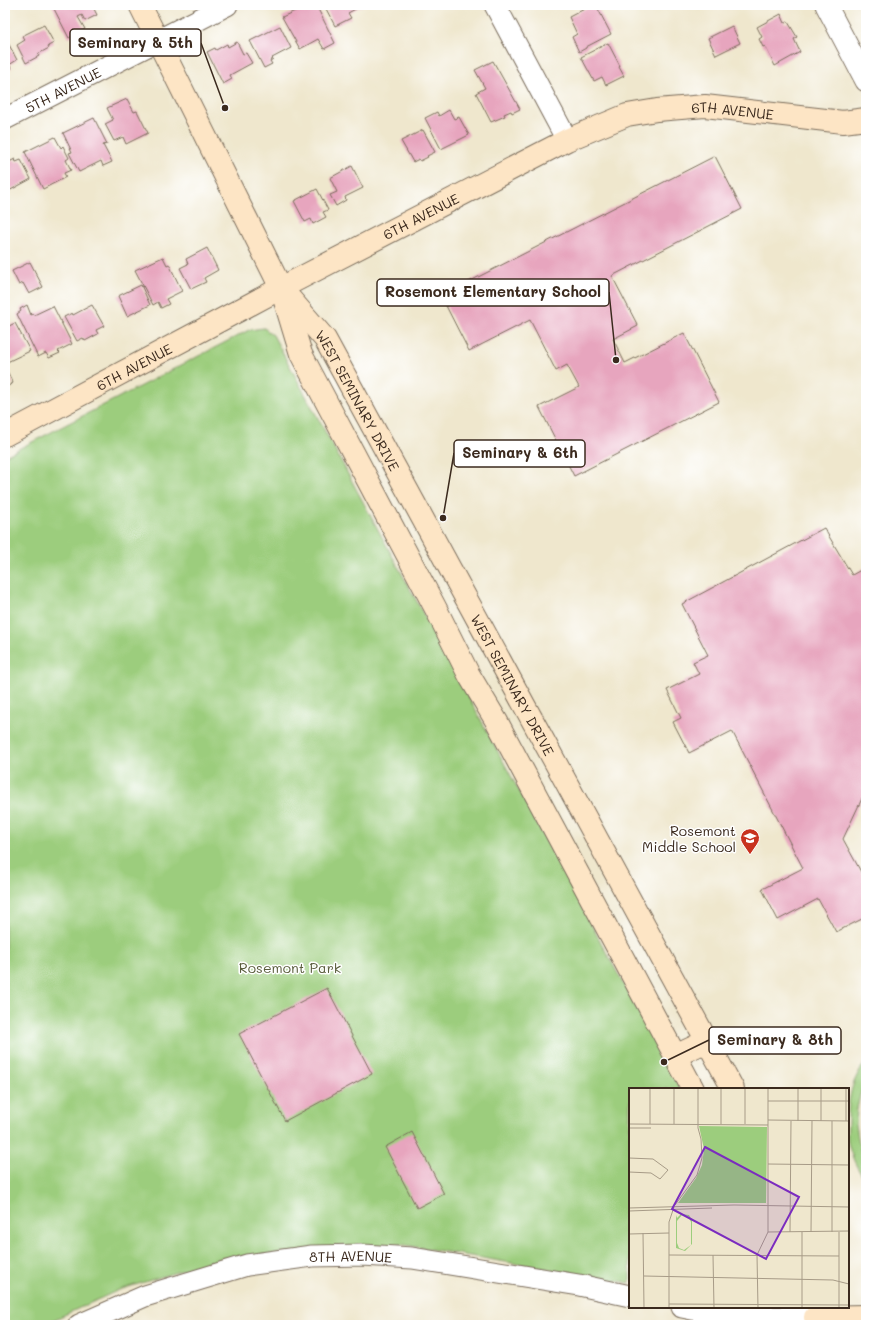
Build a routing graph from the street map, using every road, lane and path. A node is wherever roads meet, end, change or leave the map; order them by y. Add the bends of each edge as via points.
1 (140, 5) edge
2 (226, 5) edge
3 (495, 5) edge
4 (826, 5) edge
5 (158, 40) junction
6 (866, 81) edge
7 (5, 119) edge
8 (866, 119) edge
9 (567, 140) junction
10 (281, 288) junction
11 (5, 435) edge
12 (500, 659) junction
13 (469, 675) junction
14 (707, 1041) junction
15 (675, 1056) junction
16 (692, 1088) edge
17 (733, 1088) edge
18 (629, 1296) edge
19 (687, 1308) edge
20 (859, 1314) edge
21 (815, 1316) edge
22 (79, 1325) edge

1 - 5 main road, WEST SEMINARY DRIVE
2 - 5 street, 5TH AVENUE
3 - 9 street
4 - 6 street
5 - 7 street, 5TH AVENUE
5 - 10 main road, WEST SEMINARY DRIVE
8 - 9 main road, 6TH AVENUE via 843,122 705,106 627,115
9 - 10 main road, 6TH AVENUE
10 - 11 main road, 6TH AVENUE
10 - 12 main road, WEST SEMINARY DRIVE via 325,339
10 - 13 main road, WEST SEMINARY DRIVE via 301,354
12 - 13 main road
12 - 14 main road, WEST SEMINARY DRIVE
13 - 15 main road, WEST SEMINARY DRIVE via 497,722
14 - 15 main road
14 - 17 main road, WEST SEMINARY DRIVE
15 - 16 main road, WEST SEMINARY DRIVE
18 - 22 street, 8TH AVENUE via 579,1285 412,1258 312,1256 247,1265 145,1296
19 - 21 street via 756,1317
20 - 21 main road

